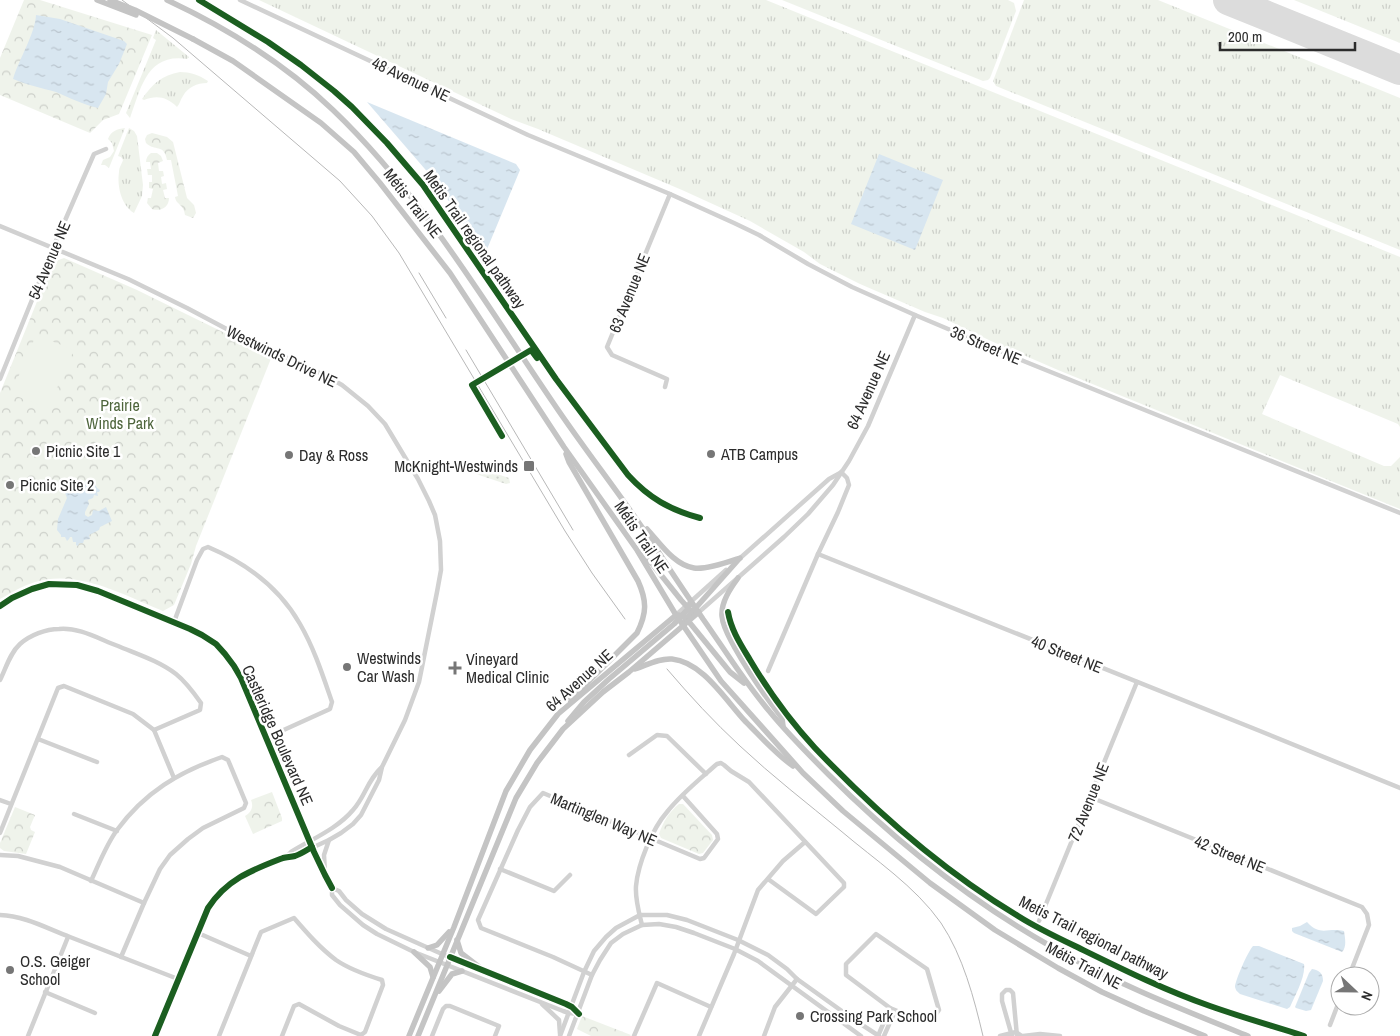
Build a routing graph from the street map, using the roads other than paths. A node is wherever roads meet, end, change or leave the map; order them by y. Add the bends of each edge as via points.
1 (96, 0) edge
2 (110, 0) edge
3 (167, 0) edge
4 (240, 0) edge
5 (145, 15) junction
6 (106, 149) dead end
7 (582, 157) joint
8 (670, 194) junction
9 (0, 226) edge
10 (53, 248) junction
11 (915, 315) junction
12 (0, 379) edge
13 (665, 387) dead end
14 (564, 447) junction
15 (841, 472) junction
16 (1400, 513) edge
17 (633, 514) junction
18 (637, 550) junction
19 (818, 554) junction
20 (740, 558) junction
21 (738, 578) junction
22 (691, 602) junction
23 (0, 606) edge
24 (692, 609) junction
25 (683, 618) junction
26 (174, 622) junction
27 (683, 626) junction
28 (768, 671) dead end
29 (628, 672) junction
30 (0, 680) edge
31 (1137, 682) junction
32 (750, 688) junction
33 (558, 714) junction
34 (784, 728) junction
35 (563, 729) junction
36 (154, 730) junction
37 (266, 738) junction
38 (38, 739) junction
39 (629, 756) dead end
40 (97, 762) dead end
41 (382, 767) junction
42 (706, 774) junction
43 (803, 774) junction
44 (174, 778) junction
45 (1400, 788) edge
46 (682, 796) junction
47 (1090, 797) junction
48 (0, 800) edge
49 (11, 804) junction
50 (74, 814) dead end
51 (117, 831) junction
52 (0, 834) edge
53 (651, 839) junction
54 (329, 840) junction
55 (310, 841) junction
56 (805, 842) junction
57 (312, 847) junction
58 (0, 855) edge
59 (286, 857) junction
60 (500, 869) junction
61 (570, 874) dead end
62 (325, 875) junction
63 (768, 879) junction
64 (91, 881) junction
65 (332, 888) junction
66 (144, 903) junction
67 (0, 915) edge
68 (640, 915) junction
69 (1039, 921) dead end
70 (642, 924) junction
71 (454, 927) junction
72 (198, 933) junction
73 (68, 937) junction
74 (457, 940) junction
75 (738, 940) junction
76 (428, 948) junction
77 (735, 949) junction
78 (414, 952) junction
79 (442, 954) junction
80 (252, 956) junction
81 (122, 957) junction
82 (450, 957) junction
83 (439, 962) junction
84 (446, 965) junction
85 (1353, 966) edge
86 (483, 970) junction
87 (462, 971) junction
88 (584, 972) junction
89 (592, 975) junction
90 (433, 977) junction
91 (797, 978) junction
92 (178, 979) junction
93 (791, 986) junction
94 (45, 992) junction
95 (433, 999) junction
96 (538, 1001) junction
97 (572, 1007) junction
98 (711, 1007) junction
99 (893, 1009) junction
100 (95, 1013) dead end
101 (569, 1013) junction
102 (578, 1014) junction
103 (1333, 1016) edge
104 (1330, 1025) dead end
105 (1014, 1034) edge
106 (560, 1035) edge
107 (28, 1036) edge
108 (155, 1036) edge
109 (219, 1036) edge
110 (282, 1036) edge
111 (409, 1036) edge
112 (418, 1036) edge
113 (432, 1036) edge
114 (496, 1036) edge
115 (569, 1036) edge
116 (634, 1036) edge
117 (698, 1036) edge
118 (764, 1036) edge
119 (861, 1036) edge
120 (878, 1036) edge
121 (884, 1036) edge
122 (1000, 1036) edge
123 (1022, 1036) edge
124 (1060, 1036) edge
125 (1204, 1036) edge
126 (1248, 1036) edge

1 - 5 main road, bridge via 139,16
2 - 5 main road, Métis Trail NE, bridge
3 - 17 main road, Métis Trail NE via 195,13 285,70 331,108 366,143 430,222
4 - 7 street, 48 Avenue NE via 528,135
5 - 14 main road, Métis Trail NE, bridge via 233,60 321,123 354,152 450,273
6 - 10 street, 54 Avenue NE via 94,154
7 - 8 street, 36 Street NE
8 - 11 street, 36 Street NE via 759,235 852,287
8 - 13 street, 63 Avenue NE via 607,347 612,355 667,379
9 - 10 street, Westwinds Drive NE
10 - 12 street, 54 Avenue NE
10 - 41 street, Westwinds Drive NE via 128,279 326,376 368,406 395,439 429,501 438,528 441,554 419,682
11 - 15 street, 64 Avenue NE via 868,426
11 - 16 street, 36 Street NE
14 - 18 main road, Métis Trail NE
14 - 33 main road via 569,462 638,581 644,594 645,611 637,633
15 - 19 street via 849,485
15 - 20 street, 64 Avenue NE
15 - 21 street, 64 Avenue NE via 808,514
17 - 20 main road via 682,564 696,569
17 - 22 main road, Métis Trail NE
18 - 24 main road
18 - 25 main road, Métis Trail NE
19 - 28 street
19 - 31 street, 40 Street NE
20 - 22 street, 64 Avenue NE
20 - 24 main road
21 - 24 street, 64 Avenue NE
21 - 34 main road via 723,607 726,632 746,668 782,718
22 - 24 main road, Métis Trail NE
23 - 26 street, Castleridge Boulevard NE via 49,584 77,585
24 - 25 main road, 64 Avenue NE
24 - 25 main road
24 - 32 main road, Métis Trail NE
25 - 27 main road
25 - 32 main road, Métis Trail NE via 730,672
25 - 33 main road, 64 Avenue NE
25 - 35 main road via 584,702
26 - 37 street, Castleridge Boulevard NE via 202,635 225,654 241,678
26 - 37 street via 197,560 203,549 208,547 245,566 280,596 300,624 332,702 330,708
27 - 29 main road, 64 Avenue NE
27 - 43 main road, Métis Trail NE via 721,681
29 - 35 main road, 64 Avenue NE
29 - 43 main road via 664,659 692,665 783,759
30 - 36 street via 21,643 36,634 60,628 83,632 167,668 189,686 201,703 200,710
31 - 45 street, 40 Street NE
31 - 47 street, 72 Avenue NE
32 - 34 main road, Métis Trail NE
33 - 71 main road, 64 Avenue NE via 530,750 506,792
34 - 126 main road, Métis Trail NE via 875,819 933,868 1015,925 1053,948 1152,997
35 - 74 main road, 64 Avenue NE via 516,798
36 - 38 street via 133,714 64,686 58,688
36 - 44 street
37 - 55 street, Castleridge Boulevard NE
38 - 40 street
38 - 49 street
39 - 42 street via 657,735 667,736
41 - 54 street, Westwinds Drive NE via 361,815
41 - 55 street, Westwinds Drive NE via 373,776 353,811
42 - 46 street
42 - 56 street via 721,763 749,782
43 - 125 main road, Métis Trail NE via 930,883 995,930 1102,992
44 - 51 street via 144,801
44 - 66 street via 222,757 228,760 246,803 244,808 203,828 170,855
46 - 53 street via 666,812
46 - 53 street, Martinglen Way NE via 718,839 700,860
47 - 69 street, 72 Avenue NE
47 - 85 street, 42 Street NE via 1362,907 1369,925
48 - 49 street
49 - 52 street
50 - 51 street
51 - 64 street
53 - 60 street, Martinglen Way NE via 543,793 530,806
53 - 68 street via 636,888
54 - 57 street, Westwinds Drive NE
54 - 62 street via 324,855
55 - 57 street, Castleridge Boulevard NE
55 - 59 street, Westwinds Drive NE
56 - 63 street
56 - 63 street via 844,883 844,887 816,914
57 - 59 street, Westwinds Drive NE
57 - 62 street, Castleridge Boulevard NE
58 - 64 street via 36,860
59 - 72 street via 226,886 208,908
60 - 61 street via 554,891
60 - 88 street, Martinglen Way NE via 478,920 481,928
62 - 65 street, Castleridge Boulevard NE
63 - 75 street via 758,890
64 - 66 street
65 - 76 street, Castleridge Boulevard NE via 340,891 373,922
65 - 78 street, Castleridge Boulevard NE via 332,895 353,918
66 - 81 street
67 - 73 street via 21,918
68 - 70 street
68 - 75 street via 667,915 687,920
68 - 88 street via 606,937 594,951
70 - 77 street via 676,927
70 - 89 street via 611,944
71 - 76 main road via 441,942
71 - 79 main road, 64 Avenue NE
72 - 80 street
72 - 92 street
73 - 81 street
73 - 94 street
74 - 82 main road, 64 Avenue NE
74 - 86 main road via 461,953
75 - 77 street
75 - 91 street via 768,955
76 - 79 street, Castleridge Boulevard NE
77 - 93 street via 758,961
77 - 98 street
78 - 83 street, Castleridge Boulevard NE
78 - 90 main road via 430,967
79 - 82 street, Castleridge Boulevard NE
79 - 83 main road, 64 Avenue NE
80 - 109 street
80 - 110 street via 261,932 294,918 336,960 382,980 384,985 361,1035 299,1004 294,1006
81 - 92 street
82 - 84 main road, 64 Avenue NE
82 - 86 street, Castleridge Boulevard NE
83 - 84 street, Castleridge Boulevard NE
83 - 90 main road, 64 Avenue NE
84 - 87 street, Castleridge Boulevard NE
84 - 95 main road, 64 Avenue NE
86 - 97 street, Castleridge Boulevard NE
87 - 95 main road via 452,974
87 - 96 street, Castleridge Boulevard NE
88 - 89 street, Martinglen Way NE
88 - 97 street
89 - 102 street
90 - 111 main road, 64 Avenue NE
91 - 93 street
91 - 120 street
92 - 108 street
93 - 118 street via 775,1007
93 - 119 street
94 - 100 street
94 - 107 street
95 - 112 main road, 64 Avenue NE
96 - 101 street, Castleridge Boulevard NE
96 - 106 street via 559,1020
97 - 101 street
97 - 102 street
98 - 116 street via 657,983
98 - 117 street
99 - 99 street via 912,1017 933,1018 939,1010 927,969 876,934 846,964 846,974
99 - 120 street
99 - 121 street
101 - 102 street, Castleridge Boulevard NE
101 - 106 street
102 - 115 street
103 - 104 street
105 - 105 street via 1013,993 1006,990 1002,1001
105 - 122 street
105 - 123 street
113 - 114 street via 443,1009 450,1006 499,1026
123 - 124 street

